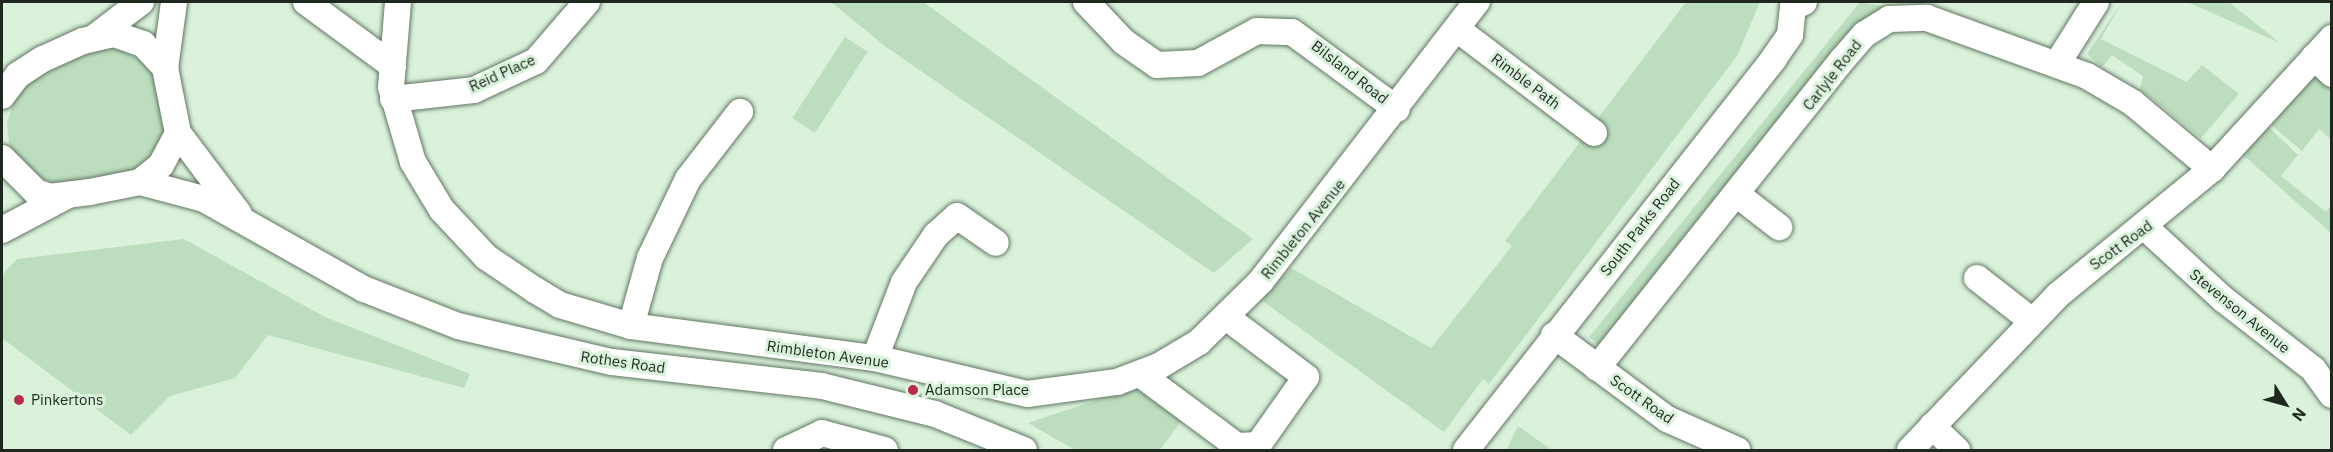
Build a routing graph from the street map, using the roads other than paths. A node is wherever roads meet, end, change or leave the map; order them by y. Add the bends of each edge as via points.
1 (141, 2) edge
2 (174, 2) edge
3 (306, 2) edge
4 (398, 2) edge
5 (587, 2) edge
6 (1086, 2) edge
7 (1477, 2) edge
8 (2096, 2) edge
9 (1794, 3) edge
10 (1457, 29) junction
11 (95, 37) junction
12 (2331, 38) edge
13 (2057, 64) junction
14 (32, 66) junction
15 (393, 66) junction
16 (2322, 66) edge
17 (165, 68) junction
18 (2, 76) edge
19 (2, 96) edge
20 (393, 99) junction
21 (1396, 109) junction
22 (740, 112) dead end
23 (178, 133) junction
24 (1594, 133) dead end
25 (3, 161) edge
26 (2212, 169) junction
27 (140, 182) junction
28 (2, 192) edge
29 (68, 195) junction
30 (1739, 196) junction
31 (241, 217) junction
32 (1779, 227) dead end
33 (2146, 228) junction
34 (2, 230) edge
35 (996, 243) dead end
36 (1977, 278) dead end
37 (1226, 317) junction
38 (2032, 321) junction
39 (632, 326) junction
40 (1554, 335) junction
41 (875, 358) junction
42 (1597, 368) junction
43 (1140, 374) junction
44 (2331, 395) edge
45 (1932, 426) junction
46 (786, 450) edge
47 (885, 450) edge
48 (1024, 450) edge
49 (1466, 450) edge
50 (1737, 450) edge
51 (1910, 450) edge
52 (1957, 450) edge

1 - 11 street
2 - 17 street
3 - 15 street
4 - 15 street, Rimbleton Avenue
5 - 20 street, Reid Place via 536,61 474,90
6 - 21 street, Bilsland Road via 1124,42 1158,65 1198,63 1257,31 1292,32
7 - 10 street, Rimbleton Avenue
8 - 13 street
9 - 40 street, South Parks Road via 1790,35 1774,58
10 - 21 street, Rimbleton Avenue
10 - 24 street, Rimble Path
11 - 14 street
11 - 17 street via 130,38 154,53
12 - 16 street, Scott Road
13 - 26 street, Carlyle Road via 2111,88
13 - 30 street, Carlyle Road via 1927,18 1889,19 1857,42
14 - 18 street
14 - 19 street
15 - 20 street, Rimbleton Avenue
16 - 26 street, Scott Road
17 - 23 street
20 - 39 street, Rimbleton Avenue via 425,185 486,257 560,305
21 - 37 street, Rimbleton Avenue via 1261,281
22 - 39 street via 688,179 650,258
23 - 27 street via 161,165
23 - 31 street
25 - 28 street
25 - 29 street via 36,192
26 - 33 street, Scott Road
27 - 29 street
27 - 31 street, Rothes Road via 204,199
29 - 34 street
30 - 32 street
30 - 42 street, Carlyle Road
31 - 48 street, Rothes Road via 364,289 458,326 612,362 822,386 934,414
33 - 38 street, Scott Road via 2098,260
33 - 44 street, Stevenson Avenue via 2223,299 2313,369
35 - 41 street via 957,216 943,229 904,282
36 - 38 street
37 - 43 street, Rimbleton Avenue via 1188,350
37 - 43 street via 1306,377 1258,446 1237,446
38 - 45 street, Scott Road
39 - 41 street, Rimbleton Avenue
40 - 42 street, Scott Road
40 - 49 street, South Parks Road
41 - 43 street, Rimbleton Avenue via 1028,394 1087,389
42 - 50 street, Scott Road via 1667,419
45 - 51 street, Scott Road
45 - 52 street
46 - 47 street via 822,434

